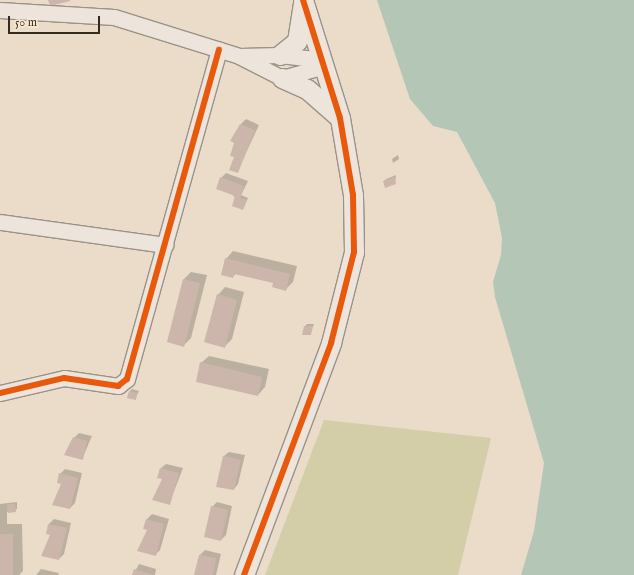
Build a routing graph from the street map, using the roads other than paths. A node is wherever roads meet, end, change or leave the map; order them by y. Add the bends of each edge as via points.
1 (303, 0) edge
2 (0, 10) edge
3 (219, 50) junction
4 (280, 55) junction
5 (239, 56) junction
6 (324, 63) junction
7 (282, 78) junction
8 (340, 118) junction
9 (0, 222) edge
10 (165, 245) junction
11 (0, 393) edge
12 (244, 575) edge

1 - 4 street via 297,41
1 - 6 street
2 - 3 street via 114,17
3 - 5 street
3 - 10 street
4 - 5 street
4 - 6 street
5 - 7 street
6 - 7 street
6 - 8 street
7 - 8 street via 307,89
8 - 12 street via 355,212 351,271 309,405
9 - 10 street
10 - 11 street via 131,370 123,384 110,386 64,378

